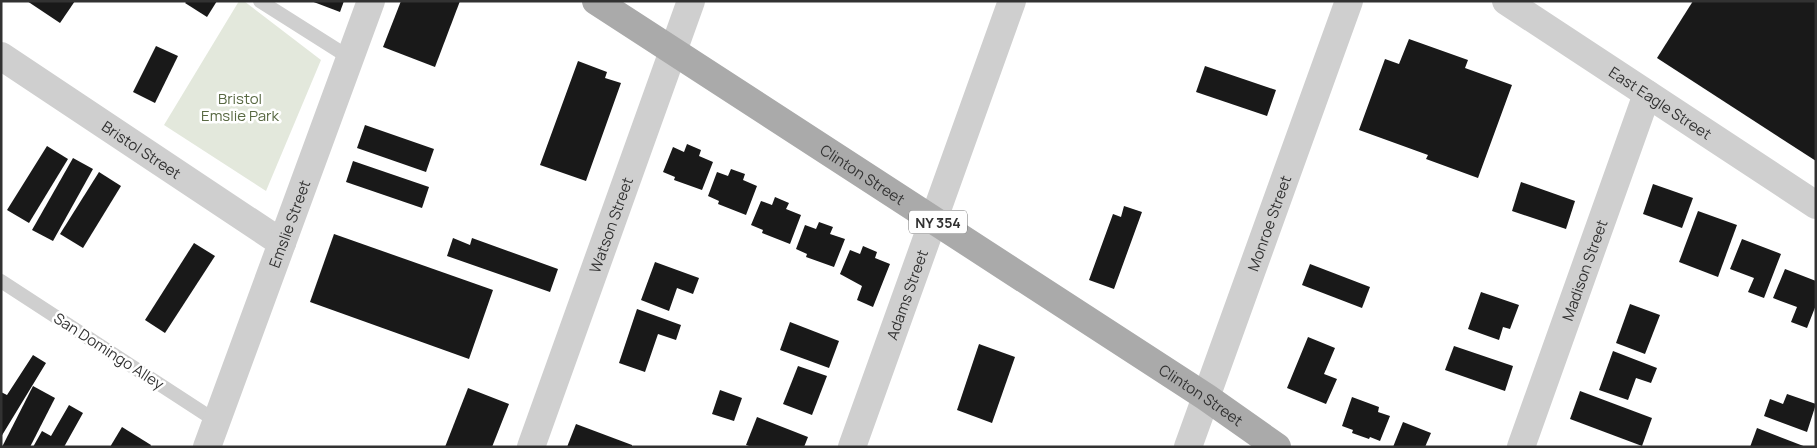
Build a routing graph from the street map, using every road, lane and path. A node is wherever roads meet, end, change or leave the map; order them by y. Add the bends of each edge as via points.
1 (260, 1) edge
2 (372, 1) edge
3 (596, 1) edge
4 (691, 1) edge
5 (1012, 1) edge
6 (1349, 1) edge
7 (1506, 1) edge
8 (673, 52) junction
9 (1, 56) edge
10 (350, 58) junction
11 (1647, 94) junction
12 (1816, 205) edge
13 (934, 220) junction
14 (282, 243) junction
15 (1, 281) edge
16 (1206, 397) junction
17 (216, 421) junction
18 (207, 447) edge
19 (530, 447) edge
20 (852, 447) edge
21 (1188, 447) edge
22 (1277, 447) edge
23 (1521, 447) edge

1 - 10 lane
2 - 10 street, Emslie Street
3 - 8 main road, Clinton Street / NY 354
4 - 8 street, Watson Street
5 - 13 street, Adams Street
6 - 16 street, Monroe Street
7 - 11 street, East Eagle Street
8 - 13 main road, Clinton Street / NY 354
8 - 19 street, Watson Street
9 - 14 street, Bristol Street
10 - 14 street, Emslie Street
11 - 12 street, East Eagle Street
11 - 23 street, Madison Street
13 - 16 main road, Clinton Street / NY 354
13 - 20 street, Adams Street
14 - 17 street, Emslie Street
15 - 17 lane, San Domingo Alley
16 - 21 street, Monroe Street
16 - 22 main road, Clinton Street / NY 354
17 - 18 street, Emslie Street

